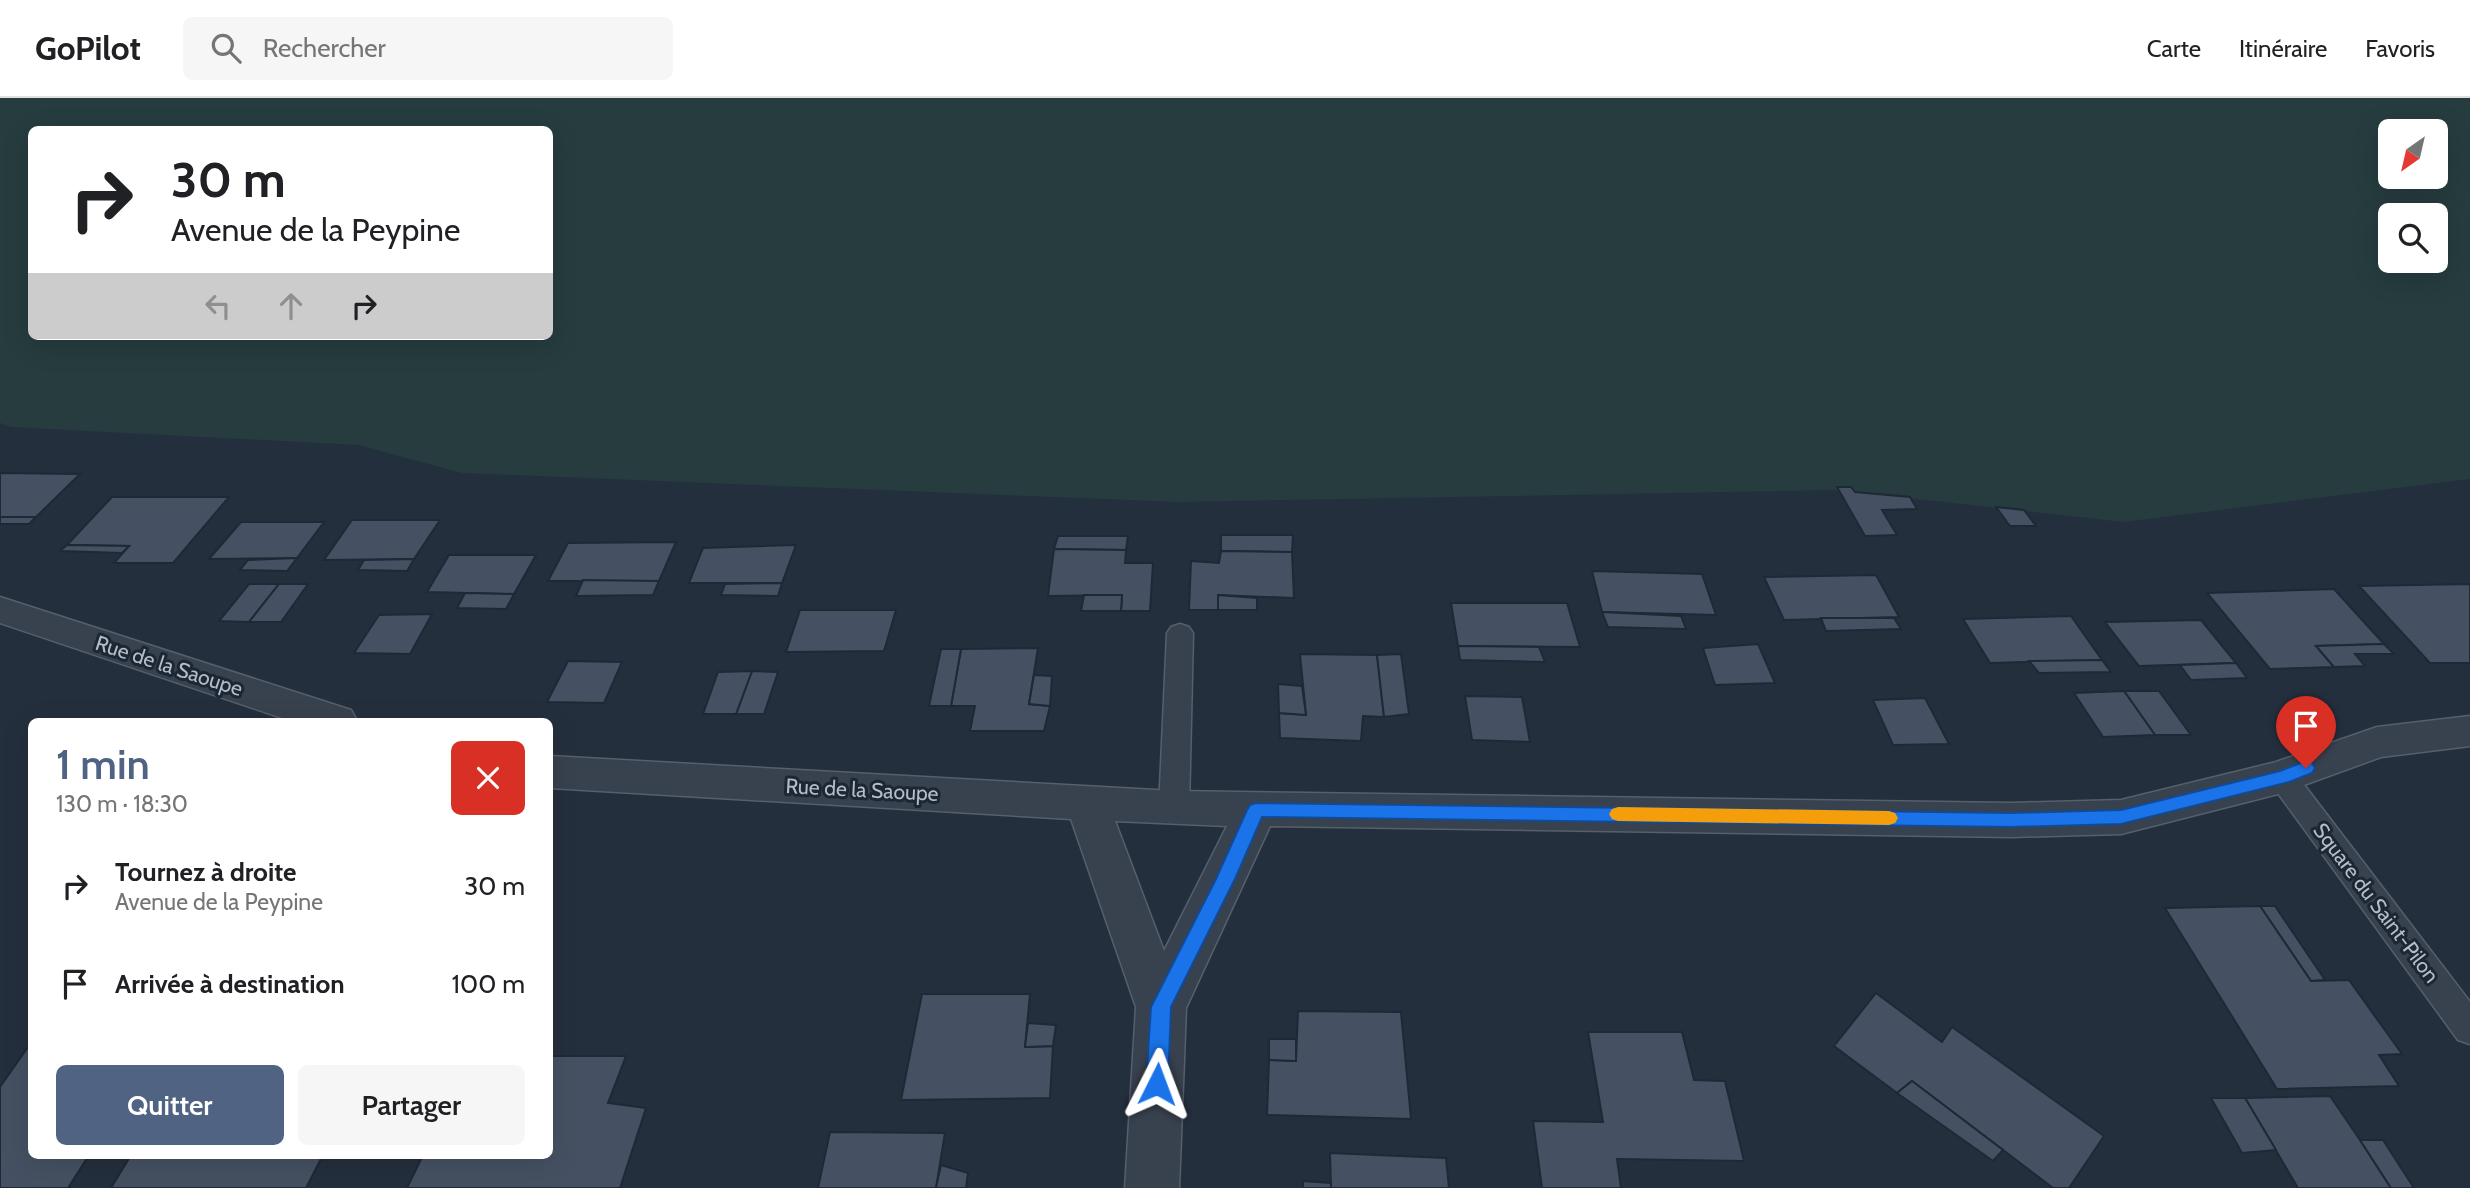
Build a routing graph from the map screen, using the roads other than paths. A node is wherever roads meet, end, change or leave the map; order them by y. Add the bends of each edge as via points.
1 (0, 610) edge
2 (1180, 633) dead end
3 (328, 718) edge
4 (2470, 731) edge
5 (553, 772) edge
6 (2282, 777) junction
7 (1087, 804) junction
8 (1174, 808) junction
9 (1256, 810) junction
10 (1161, 1007) junction
11 (2470, 1029) edge
12 (1152, 1188) edge

1 - 3 street, Rue de la Saoupe
2 - 8 lane
4 - 6 street, Rue de la Saoupe via 2377,741
5 - 7 street, Rue de la Saoupe
6 - 9 street, Rue de la Saoupe via 2121,817 2011,820
6 - 11 lane, Square du Saint-Pilon
7 - 8 street, Rue de la Saoupe
7 - 10 street
8 - 9 street, Rue de la Saoupe
9 - 10 street
10 - 12 street

